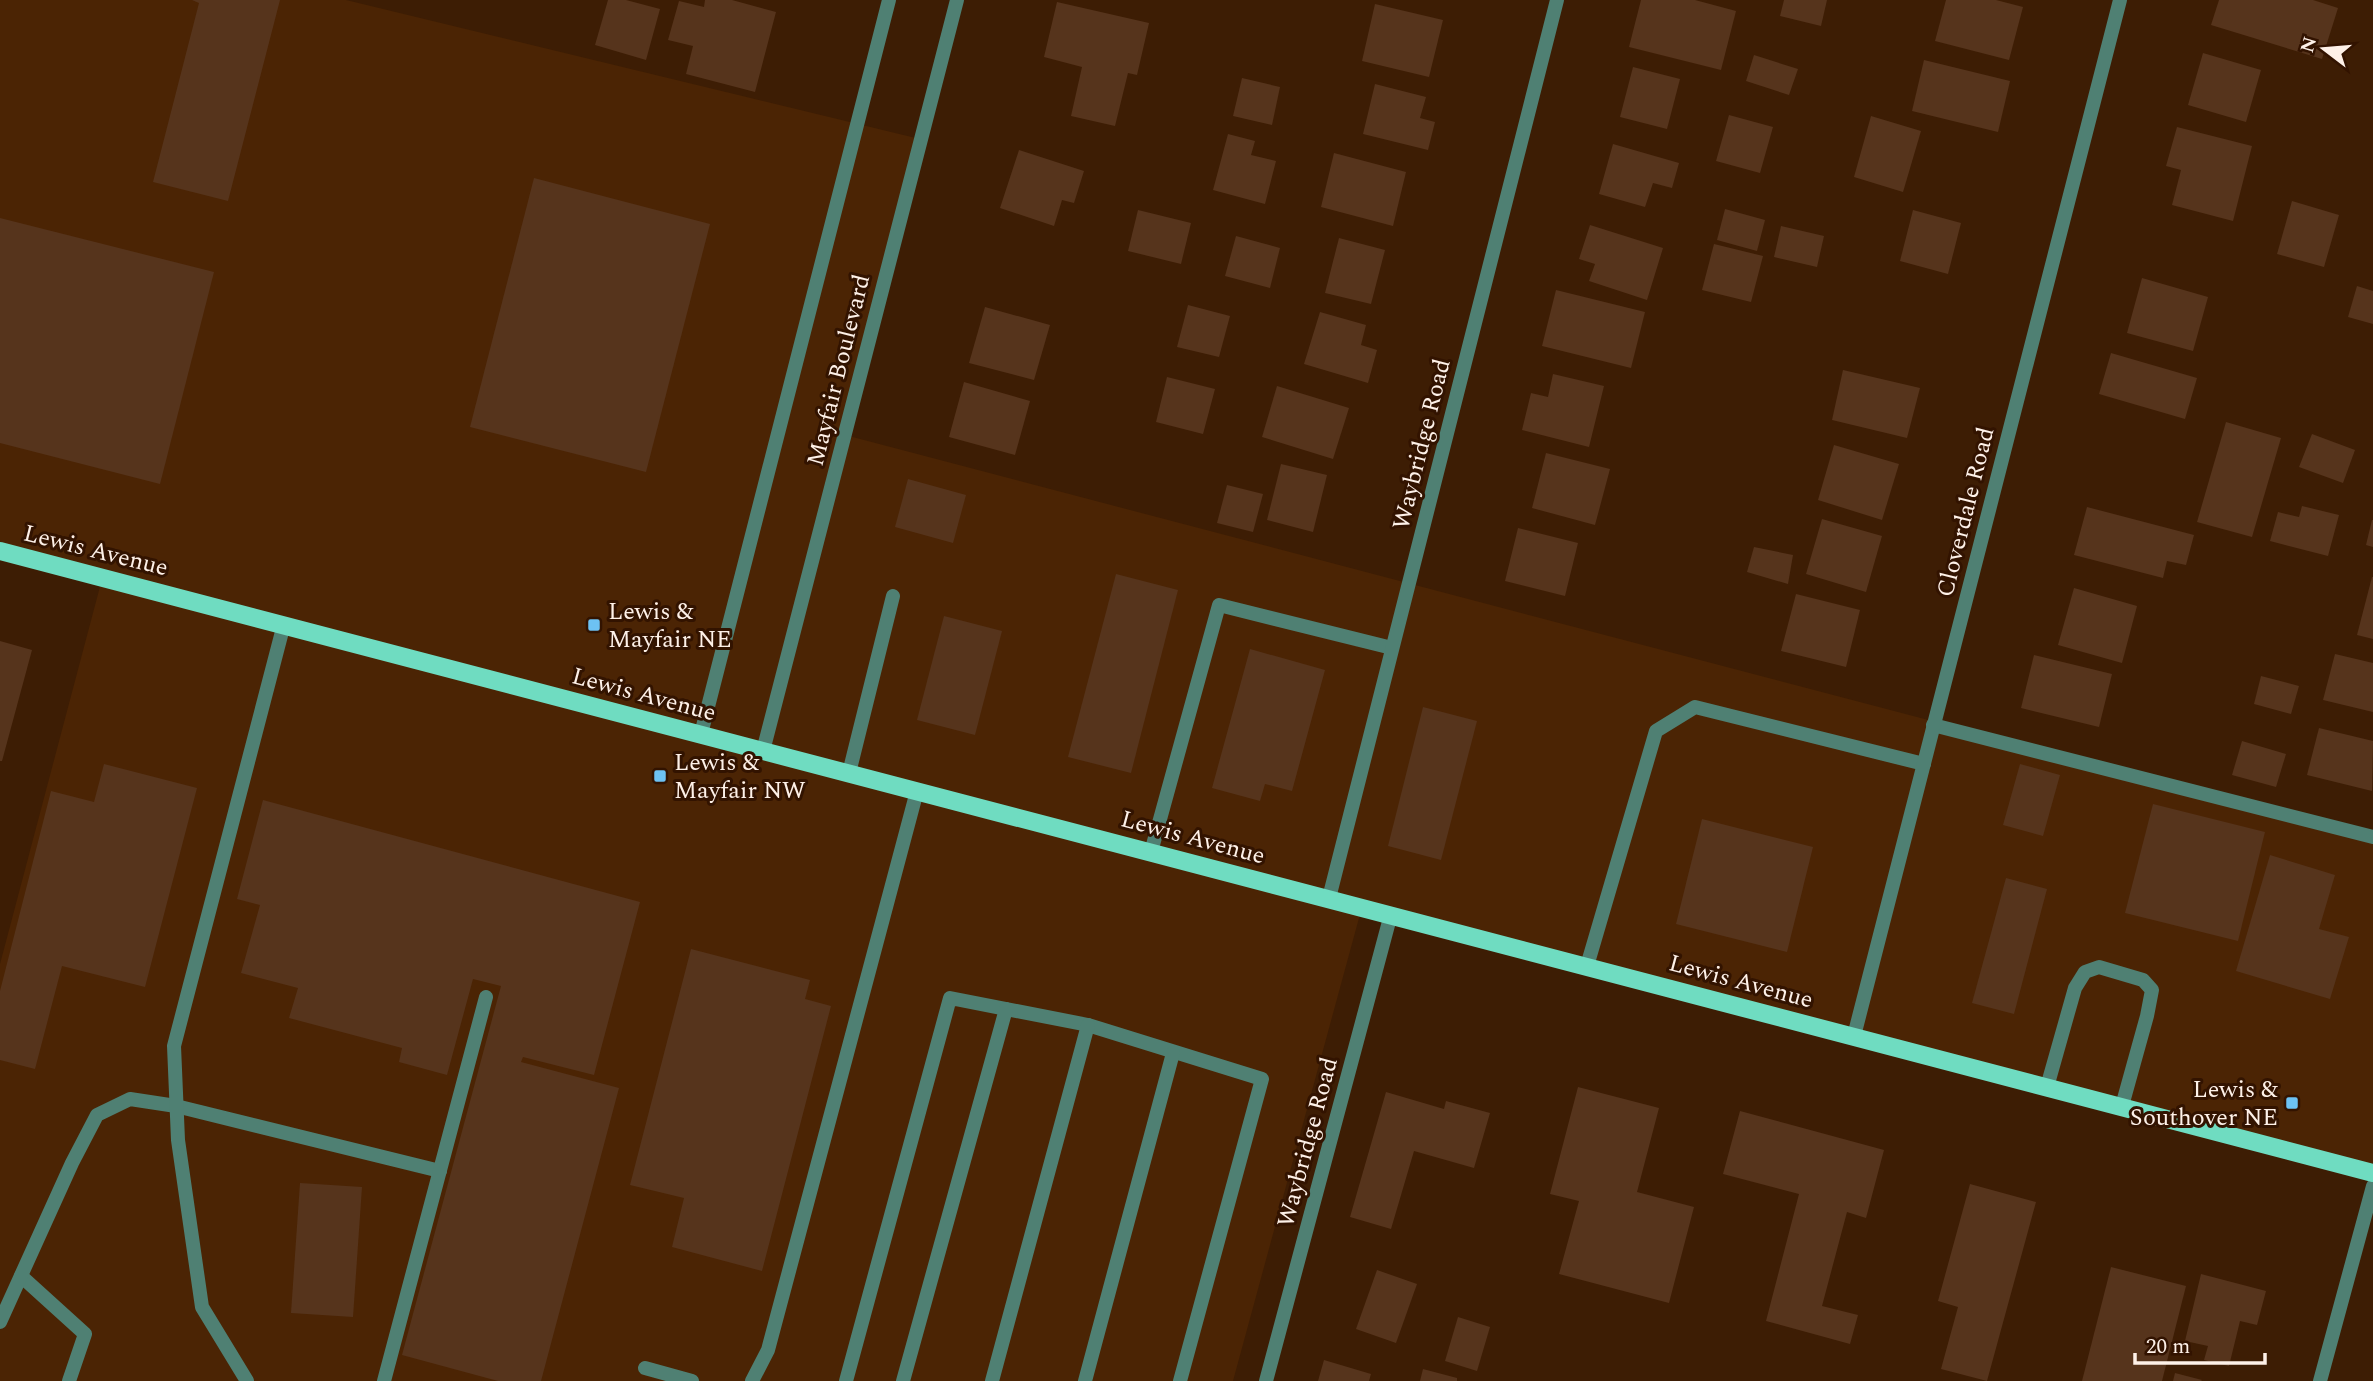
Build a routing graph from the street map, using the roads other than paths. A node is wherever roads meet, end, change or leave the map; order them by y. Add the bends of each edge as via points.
1 (888, 0) edge
2 (957, 0) edge
3 (1556, 0) edge
4 (2120, 0) edge
5 (0, 551) edge
6 (893, 596) dead end
7 (284, 624) junction
8 (1392, 648) junction
9 (1933, 725) junction
10 (701, 734) junction
11 (764, 751) junction
12 (1924, 764) junction
13 (849, 773) junction
14 (917, 791) junction
15 (2373, 837) edge
16 (1151, 852) junction
17 (1329, 898) junction
18 (1391, 915) junction
19 (1587, 966) junction
20 (486, 998) dead end
21 (1006, 1009) junction
22 (1087, 1025) junction
23 (1854, 1036) junction
24 (1173, 1053) junction
25 (2047, 1087) junction
26 (176, 1106) junction
27 (2122, 1106) junction
28 (440, 1171) junction
29 (2373, 1173) edge
30 (2373, 1186) edge
31 (21, 1276) junction
32 (0, 1322) edge
33 (645, 1368) dead end
34 (69, 1381) edge
35 (247, 1381) edge
36 (384, 1381) edge
37 (692, 1381) edge
38 (752, 1381) edge
39 (846, 1381) edge
40 (903, 1381) edge
41 (992, 1381) edge
42 (1085, 1381) edge
43 (1180, 1381) edge
44 (1266, 1381) edge
45 (2320, 1381) edge

1 - 10 street, Mayfair Boulevard
2 - 11 street, Mayfair Boulevard
3 - 8 street, Waybridge Road
4 - 9 street, Cloverdale Road
5 - 7 main road, Lewis Avenue
6 - 13 street
7 - 10 main road, Lewis Avenue
7 - 26 street via 174,1046
8 - 16 street via 1219,605
8 - 17 street, Waybridge Road
9 - 12 street, Cloverdale Road
9 - 15 street
10 - 11 main road, Lewis Avenue
11 - 13 main road, Lewis Avenue
12 - 19 street via 1695,707 1656,731
12 - 23 street, Cloverdale Road
13 - 14 main road, Lewis Avenue
14 - 16 main road, Lewis Avenue
14 - 38 street via 768,1350
16 - 17 main road, Lewis Avenue
17 - 18 main road, Lewis Avenue
18 - 19 main road, Lewis Avenue
18 - 44 street, Waybridge Road
19 - 23 main road, Lewis Avenue
20 - 28 street
21 - 22 street
21 - 39 street via 950,998
21 - 40 street
22 - 24 street
22 - 41 street
23 - 25 main road, Lewis Avenue
24 - 42 street
24 - 43 street via 1262,1079
25 - 27 main road, Lewis Avenue
25 - 27 street via 2075,988 2085,972 2099,967 2143,980 2152,990
26 - 28 street
26 - 31 street via 130,1099 97,1115
26 - 35 street via 202,1307
27 - 29 main road, Lewis Avenue
28 - 36 street
30 - 45 street
31 - 32 street
31 - 34 street via 85,1334
33 - 37 street

